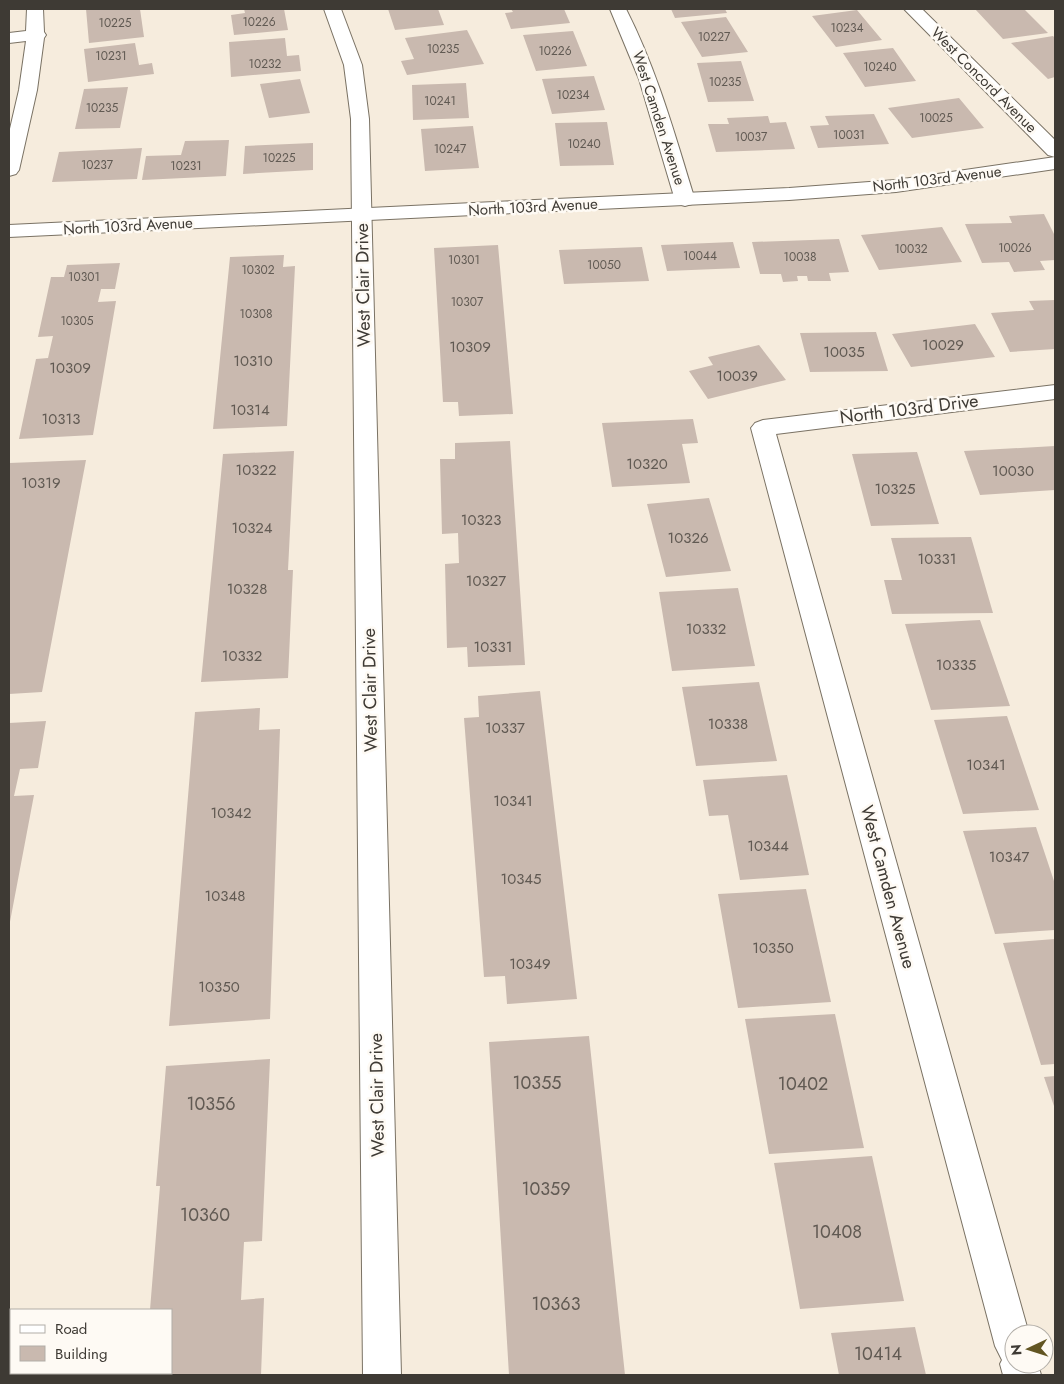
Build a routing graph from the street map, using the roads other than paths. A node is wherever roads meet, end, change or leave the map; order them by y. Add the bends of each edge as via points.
1 (35, 9) edge
2 (332, 9) edge
3 (618, 9) edge
4 (912, 9) edge
5 (36, 35) junction
6 (9, 38) edge
7 (1055, 151) edge
8 (1055, 163) edge
9 (9, 170) edge
10 (685, 200) junction
11 (362, 215) junction
12 (9, 231) edge
13 (1055, 392) edge
14 (763, 428) joint
15 (1008, 1324) edge
16 (382, 1375) edge

1 - 5 street
2 - 11 street, West Clair Drive via 353,65 360,118
3 - 10 street, West Camden Avenue via 636,44 653,90
4 - 7 street, West Concord Avenue
5 - 6 street
5 - 9 street via 28,90
8 - 10 street, North 103rd Avenue via 896,186
10 - 11 street, North 103rd Avenue
11 - 12 street, North 103rd Avenue
11 - 16 street, West Clair Drive
13 - 14 street, North 103rd Drive
14 - 15 street, West Camden Avenue

